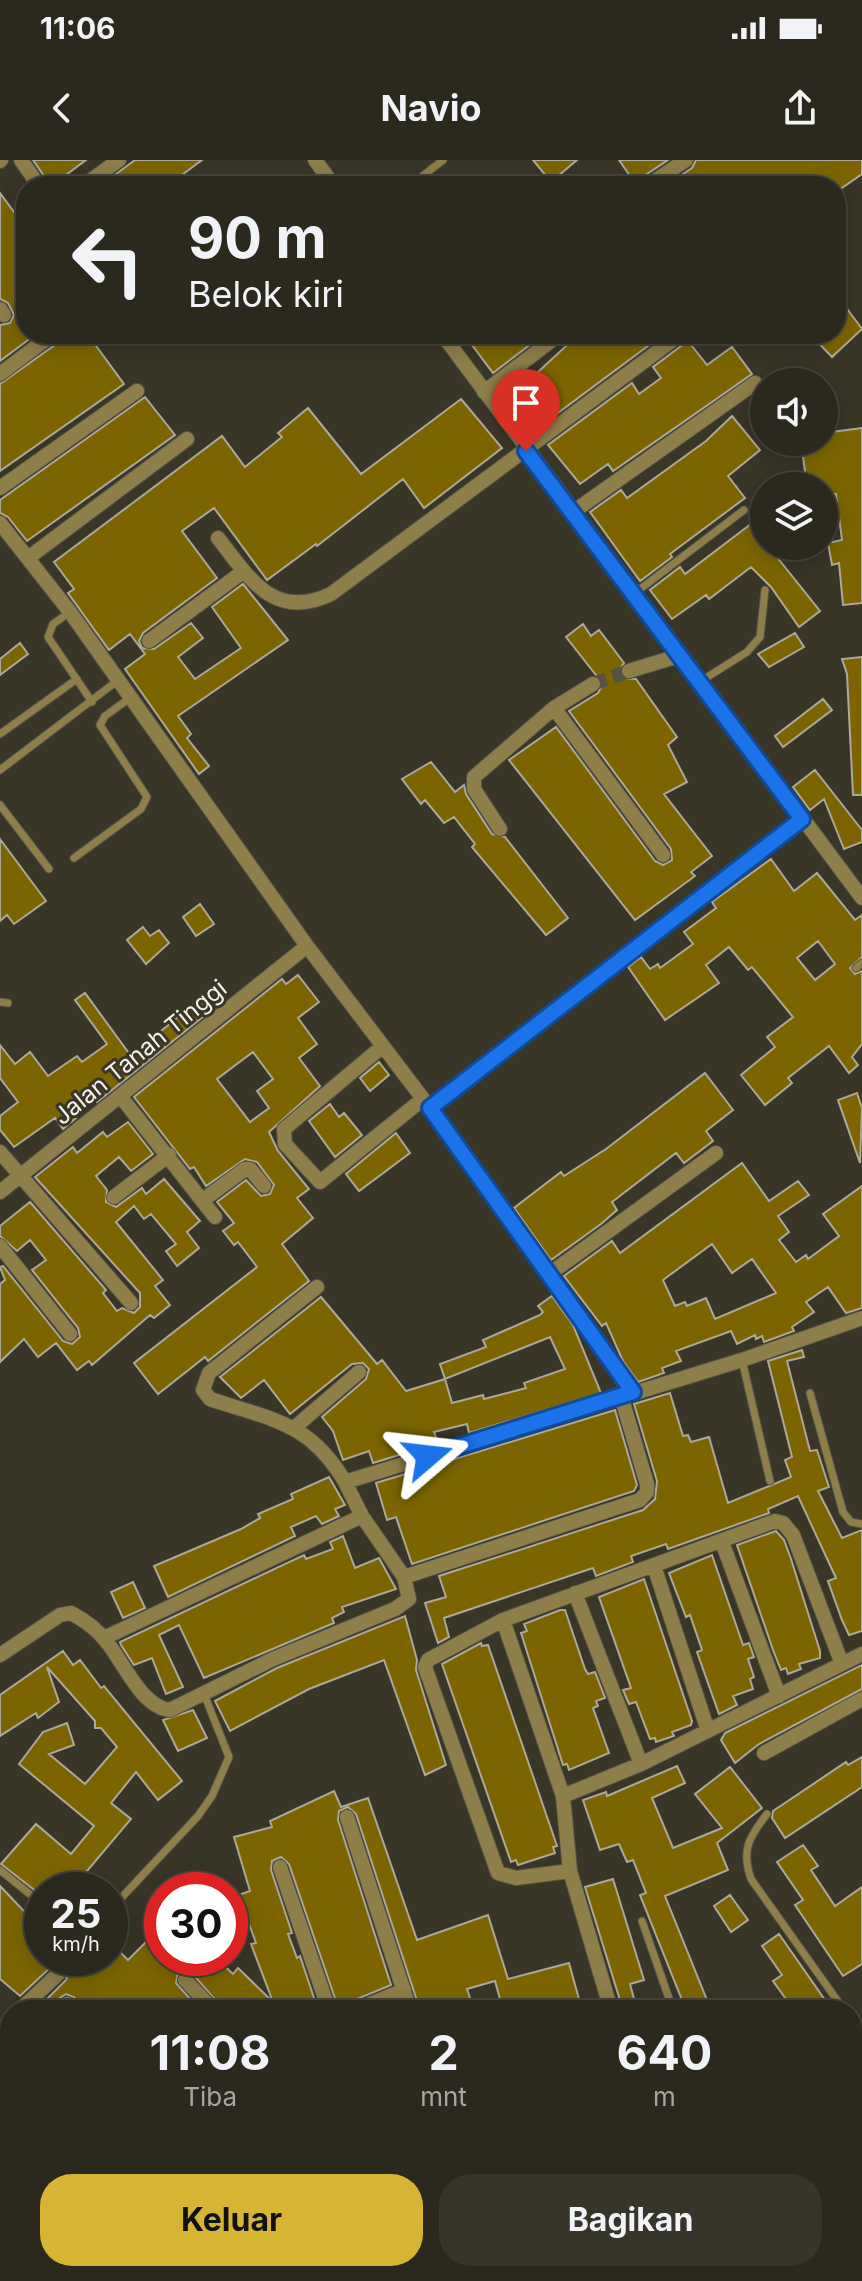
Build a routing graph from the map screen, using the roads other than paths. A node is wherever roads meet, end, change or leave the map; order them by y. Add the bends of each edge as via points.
1 (119, 160) edge
2 (443, 160) edge
3 (686, 160) edge
4 (97, 176) edge
5 (423, 176) edge
6 (662, 176) edge
7 (40, 344) edge
8 (449, 344) edge
9 (547, 344) edge
10 (668, 344) edge
11 (0, 374) edge
12 (750, 387) edge
13 (137, 391) dead end
14 (484, 392) junction
15 (187, 439) dead end
16 (526, 451) junction
17 (0, 488) edge
18 (744, 510) dead end
19 (573, 512) junction
20 (0, 523) edge
21 (218, 538) dead end
22 (28, 558) junction
23 (244, 571) junction
24 (765, 590) dead end
25 (633, 595) junction
26 (70, 612) junction
27 (149, 641) dead end
28 (678, 656) junction
29 (629, 671) tunnel mouth
30 (77, 679) junction
31 (117, 681) junction
32 (699, 682) junction
33 (593, 684) tunnel mouth
34 (130, 698) junction
35 (92, 702) junction
36 (554, 708) junction
37 (0, 734) edge
38 (0, 770) edge
39 (0, 805) edge
40 (802, 819) junction
41 (500, 829) dead end
42 (663, 855) dead end
43 (74, 858) dead end
44 (49, 869) dead end
45 (862, 898) edge
46 (307, 946) junction
47 (383, 1046) junction
48 (121, 1097) junction
49 (427, 1104) junction
50 (0, 1152) edge
51 (716, 1153) dead end
52 (169, 1155) junction
53 (20, 1176) junction
54 (264, 1186) dead end
55 (0, 1192) edge
56 (114, 1197) dead end
57 (203, 1200) junction
58 (215, 1217) dead end
59 (0, 1246) edge
60 (548, 1275) junction
61 (317, 1287) dead end
62 (131, 1303) dead end
63 (862, 1318) edge
64 (70, 1334) dead end
65 (742, 1360) junction
66 (359, 1372) dead end
67 (810, 1393) dead end
68 (627, 1394) junction
69 (294, 1428) junction
70 (770, 1481) dead end
71 (345, 1482) junction
72 (362, 1516) junction
73 (862, 1524) edge
74 (722, 1542) junction
75 (654, 1566) junction
76 (404, 1577) junction
77 (575, 1593) junction
78 (503, 1620) junction
79 (104, 1638) junction
80 (862, 1654) edge
81 (0, 1655) edge
82 (842, 1664) junction
83 (204, 1694) junction
84 (779, 1696) junction
85 (862, 1699) edge
86 (708, 1731) junction
87 (764, 1753) dead end
88 (641, 1764) junction
89 (563, 1796) junction
90 (767, 1814) dead end
91 (347, 1817) dead end
92 (280, 1867) dead end
93 (0, 1870) edge
94 (570, 1871) junction
95 (24, 1889) edge
96 (128, 1890) edge
97 (642, 1921) dead end
98 (56, 1976) edge
99 (185, 1980) dead end
100 (404, 1990) junction
101 (31, 2000) edge
102 (204, 2000) edge
103 (326, 2000) edge
104 (380, 2000) edge
105 (407, 2000) edge
106 (608, 2000) edge
107 (670, 2000) edge
108 (837, 2000) edge

1 - 4 street
2 - 5 lane
3 - 6 street
7 - 11 street
8 - 14 street
9 - 14 street
10 - 16 street
12 - 19 street
13 - 17 street
14 - 16 street
15 - 22 street
16 - 19 street
16 - 23 street via 331,594 311,603 284,604
18 - 25 lane
19 - 25 street
20 - 22 street
21 - 23 street
22 - 26 street
23 - 27 street
24 - 32 lane via 760,637 747,652
25 - 28 street
26 - 30 lane via 53,624 48,637
26 - 31 street
28 - 29 street
28 - 32 street
30 - 35 lane
30 - 37 lane
31 - 34 street
31 - 35 lane
32 - 40 street
33 - 36 street
34 - 43 lane via 100,725 147,797 141,809
34 - 46 street
35 - 38 lane
36 - 41 street via 474,777 474,789
36 - 42 street
39 - 44 lane
40 - 45 street
40 - 49 street
46 - 47 street
46 - 48 street, Jalan Tanah Tinggi
47 - 49 street
47 - 49 street via 284,1129 285,1144 320,1182
48 - 52 street
48 - 53 street, Jalan Tanah Tinggi
49 - 60 street
50 - 53 street
51 - 60 street
52 - 56 street
52 - 57 street
53 - 55 street, Jalan Tanah Tinggi
53 - 62 street
54 - 57 street via 245,1169
57 - 58 street
59 - 64 street
60 - 68 street
61 - 69 street via 204,1382 210,1399
63 - 65 street
65 - 68 street
65 - 70 lane
66 - 69 street
67 - 73 lane via 843,1512 851,1522
68 - 71 street
68 - 76 street via 647,1484 640,1500
69 - 71 street via 323,1448
71 - 72 street
72 - 76 street
72 - 79 street
74 - 75 street
74 - 82 street via 775,1521 783,1523 793,1535
74 - 84 street
75 - 77 street
75 - 86 street
76 - 83 street via 409,1599 395,1609
77 - 78 street
77 - 88 street
78 - 89 street
78 - 94 street via 446,1647 425,1667 498,1873 516,1878
79 - 81 street via 71,1613
79 - 83 street via 161,1709
80 - 82 street
82 - 84 street
83 - 96 lane via 229,1757 212,1796
84 - 86 street
85 - 87 street
86 - 88 street
88 - 89 street
89 - 94 street
90 - 108 lane via 747,1840 744,1860 751,1879
91 - 100 street
92 - 103 street
93 - 95 lane
94 - 106 street
97 - 107 lane
98 - 101 street
99 - 102 street
100 - 104 street
100 - 105 street

